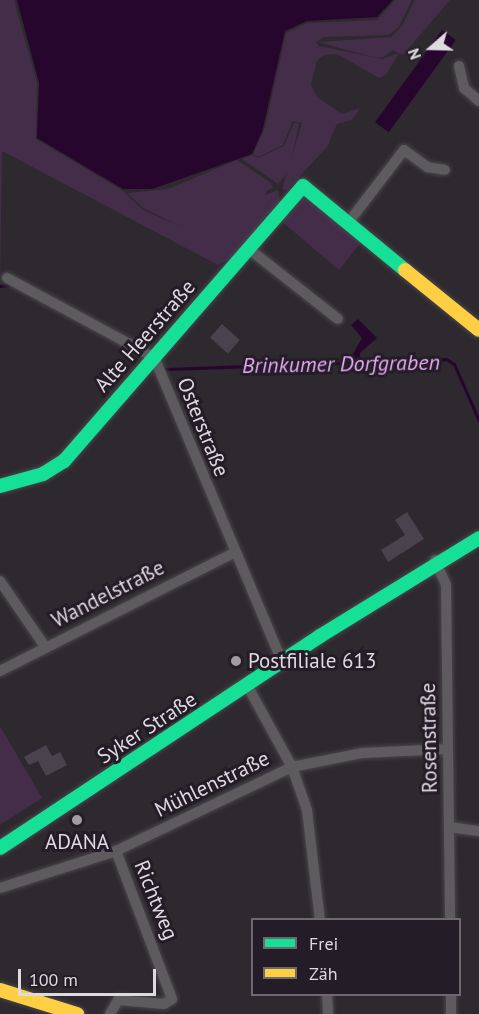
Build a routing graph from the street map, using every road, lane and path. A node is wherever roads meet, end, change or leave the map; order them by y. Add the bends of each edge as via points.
1 (459, 66) dead end
2 (479, 101) edge
3 (445, 170) dead end
4 (348, 223) junction
5 (249, 249) junction
6 (7, 278) dead end
7 (338, 320) dead end
8 (479, 330) edge
9 (154, 357) junction
10 (0, 486) edge
11 (479, 532) edge
12 (479, 538) edge
13 (234, 553) junction
14 (437, 563) junction
15 (0, 581) edge
16 (46, 648) junction
17 (281, 661) junction
18 (0, 671) edge
19 (248, 687) junction
20 (448, 749) junction
21 (292, 767) junction
22 (449, 827) junction
23 (479, 831) edge
24 (0, 840) edge
25 (0, 848) edge
26 (116, 851) junction
27 (0, 888) edge
28 (320, 918) edge
29 (450, 918) edge
30 (0, 990) edge
31 (327, 996) edge
32 (451, 996) edge
33 (77, 1014) edge
34 (110, 1014) edge
35 (328, 1014) edge
36 (451, 1014) edge

1 - 2 street via 464,88
3 - 4 street via 427,167 404,150
4 - 5 street, Alte Heerstraße via 303,186
4 - 8 street
5 - 7 street
5 - 9 street, Alte Heerstraße
6 - 9 street
9 - 10 street, Alte Heerstraße via 64,461 43,474
9 - 13 street, Osterstraße
11 - 14 street, Syker Straße
12 - 14 street, Syker Straße
13 - 16 street, Wandelstraße
13 - 17 street, Osterstraße
14 - 17 street, Syker Straße
14 - 20 street, Rosenstraße via 446,585
15 - 16 street
16 - 18 street, Wandelstraße
17 - 19 street, Syker Straße
17 - 24 street, Syker Straße
19 - 21 street
19 - 25 street, Syker Straße
20 - 21 street, Mühlenstraße via 362,753
20 - 22 street, Rosenstraße
21 - 26 street, Mühlenstraße
21 - 28 street via 307,810
22 - 23 street
22 - 29 street, Rosenstraße
26 - 27 street, Mühlenstraße
26 - 34 street, Richtweg via 172,999 164,1004 118,1000
30 - 33 street
31 - 35 street
32 - 36 street

